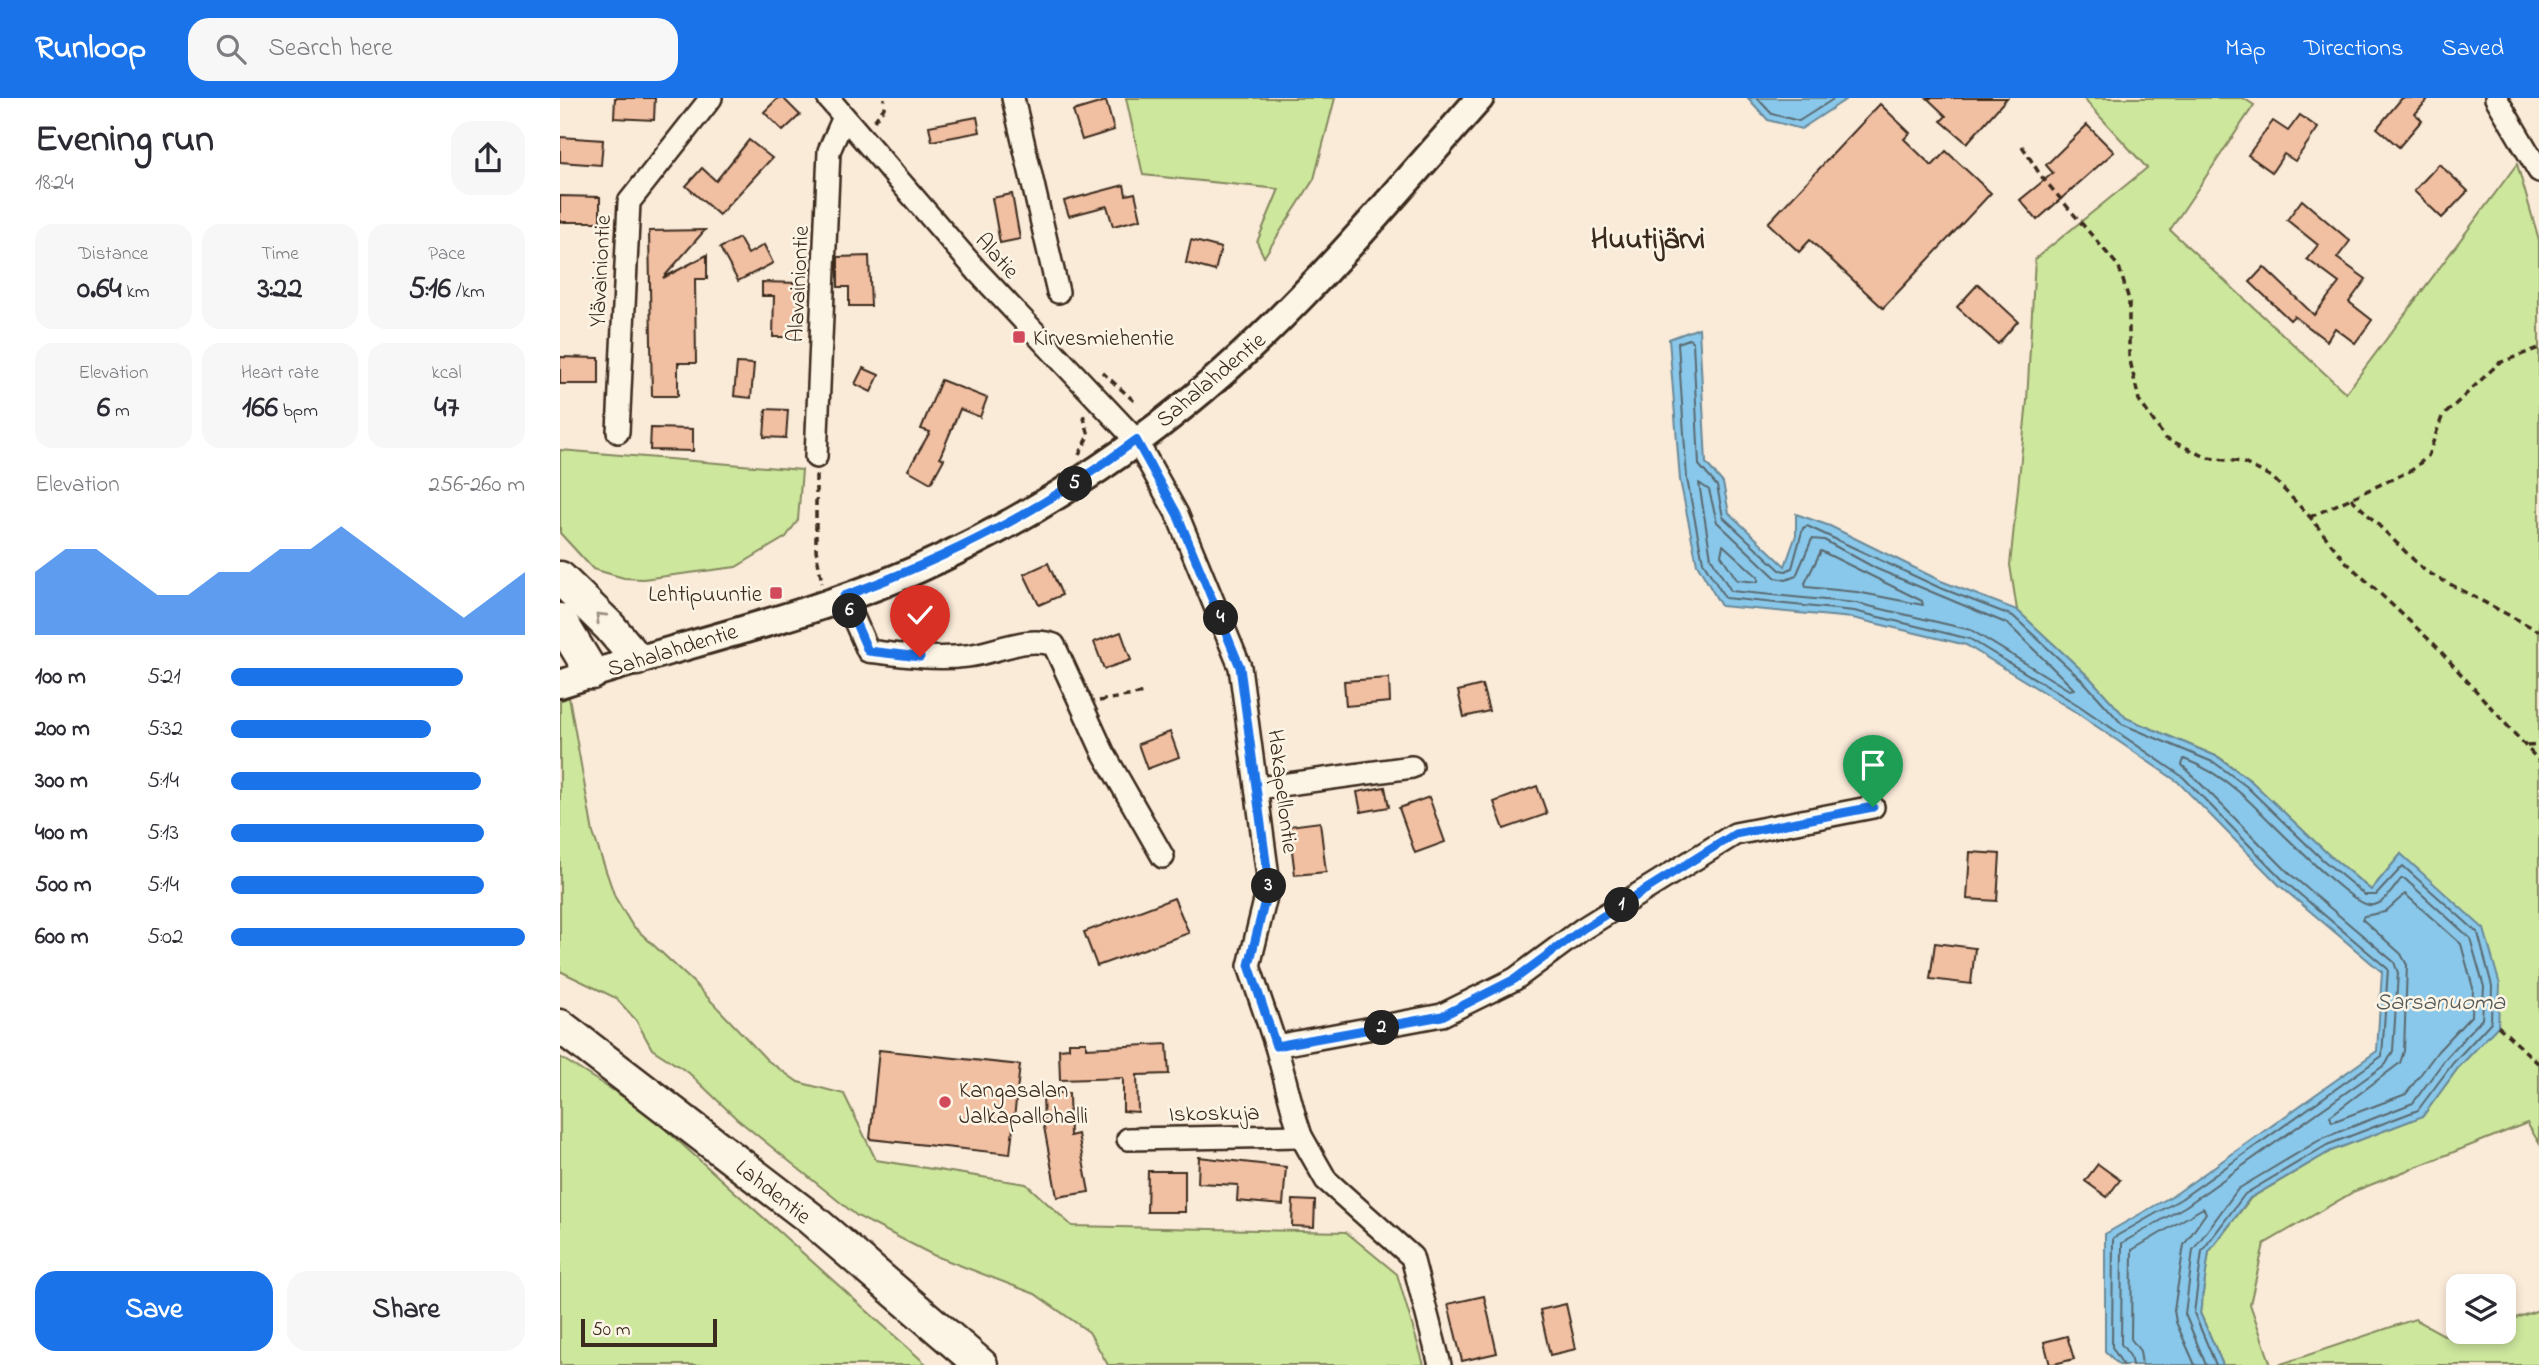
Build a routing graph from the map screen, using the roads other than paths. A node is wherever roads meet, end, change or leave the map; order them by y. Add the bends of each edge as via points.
1 (711, 98) edge
2 (828, 98) edge
3 (1013, 98) edge
4 (1479, 98) edge
5 (2496, 98) edge
6 (845, 117) junction
7 (2539, 171) edge
8 (1058, 292) dead end
9 (618, 432) dead end
10 (1136, 440) junction
11 (816, 457) road end
12 (560, 578) edge
13 (835, 599) junction
14 (560, 620) edge
15 (637, 659) junction
16 (592, 674) junction
17 (560, 684) edge
18 (1412, 767) dead end
19 (1259, 788) junction
20 (1873, 807) dead end
21 (1163, 857) dead end
22 (560, 1002) edge
23 (560, 1026) edge
24 (560, 1046) edge
25 (1276, 1046) junction
26 (1301, 1136) junction
27 (1128, 1139) dead end
28 (775, 1190) junction
29 (810, 1218) junction
30 (981, 1365) edge
31 (1440, 1365) edge

1 - 9 street, Ylävainiontie via 629,202
2 - 6 street, Alatie
3 - 8 street
4 - 10 main road, Sahalahdentie via 1260,338
5 - 7 street
6 - 10 street, Alatie via 978,272
6 - 11 street, Alavainiontie via 829,151
10 - 13 main road, Sahalahdentie via 1029,513 916,569
10 - 19 street, Hakapellontie via 1177,514 1240,667
15 -> 12 highway
13 - 15 main road, Sahalahdentie
13 - 21 street via 868,651 967,656 1027,643 1054,645 1102,752
14 - 16 highway
15 - 16 main road, Sahalahdentie
16 - 17 main road, Sahalahdentie
18 - 19 street
19 - 25 street, Hakapellontie via 1269,884 1249,965
20 - 25 street via 1735,834 1584,928 1515,979 1442,1016
22 - 29 highway
23 - 28 highway, Lahdentie
24 - 28 highway
25 - 26 street, Hakapellontie
26 - 27 street, Iskoskuja
26 - 31 street, Hakapellontie via 1325,1180 1412,1258
28 - 29 highway, Lahdentie
29 - 30 highway, Lahdentie

